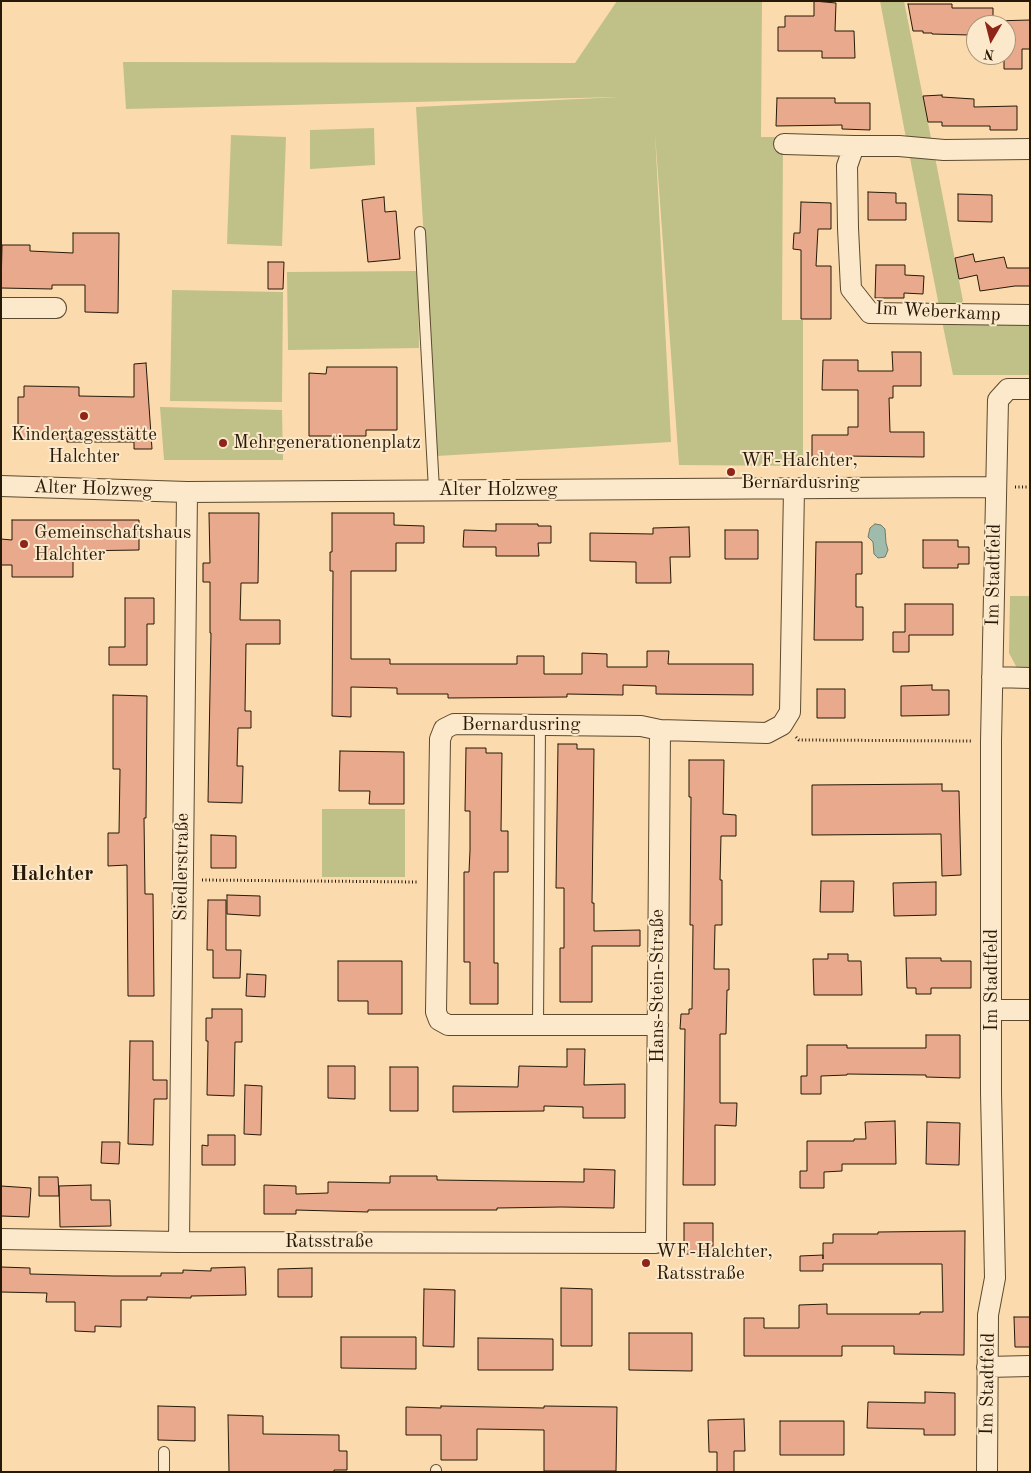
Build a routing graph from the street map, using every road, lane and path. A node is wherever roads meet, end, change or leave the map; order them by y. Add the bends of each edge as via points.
1 (784, 144) dead end
2 (854, 146) junction
3 (1030, 149) edge
4 (420, 232) dead end
5 (1, 308) edge
6 (56, 308) dead end
7 (1030, 315) edge
8 (1030, 389) edge
9 (1, 486) edge
10 (995, 487) junction
11 (1018, 487) dead end
12 (1030, 487) edge
13 (794, 489) junction
14 (434, 490) junction
15 (187, 492) junction
16 (992, 677) junction
17 (1030, 678) edge
18 (540, 725) junction
19 (782, 725) junction
20 (660, 730) junction
21 (991, 741) junction
22 (182, 880) junction
23 (436, 882) junction
24 (992, 1010) junction
25 (1030, 1010) edge
26 (538, 1025) junction
27 (658, 1025) junction
28 (1, 1239) edge
29 (179, 1242) junction
30 (656, 1243) joint
31 (1030, 1366) edge
32 (988, 1367) junction
33 (164, 1452) dead end
34 (164, 1472) edge
35 (987, 1472) edge

1 - 2 street
2 - 3 street
2 - 7 street, Im Weberkamp via 847,166 851,289 870,313
4 - 14 lane
5 - 6 street
8 - 10 street, Im Stadtfeld via 1008,389 998,400
9 - 15 street, Alter Holzweg
10 - 13 street, Alter Holzweg
10 - 16 street, Im Stadtfeld
11 - 12 path
13 - 14 street, Alter Holzweg
13 - 19 street via 790,712
14 - 15 street, Alter Holzweg
15 - 22 street, Siedlerstraße
16 - 17 street
16 - 21 street, Im Stadtfeld
18 - 20 street, Bernardusring via 641,726
18 - 23 street, Bernardusring via 454,724 444,729 440,739
18 - 26 lane
19 - 20 street, Bernardusring via 767,734
19 - 21 path via 799,740
20 - 27 street, Hans-Stein-Straße
21 - 24 street, Im Stadtfeld
22 - 23 path
22 - 29 street, Siedlerstraße
23 - 26 street, Bernardusring via 436,1012 439,1020 448,1025
24 - 25 street
24 - 32 street, Im Stadtfeld via 994,1278 988,1315
26 - 27 street, Bernardusring
27 - 30 street, Hans-Stein-Straße
28 - 29 street, Ratsstraße
29 - 30 street, Ratsstraße
31 - 32 street
32 - 35 street, Im Stadtfeld
33 - 34 lane

